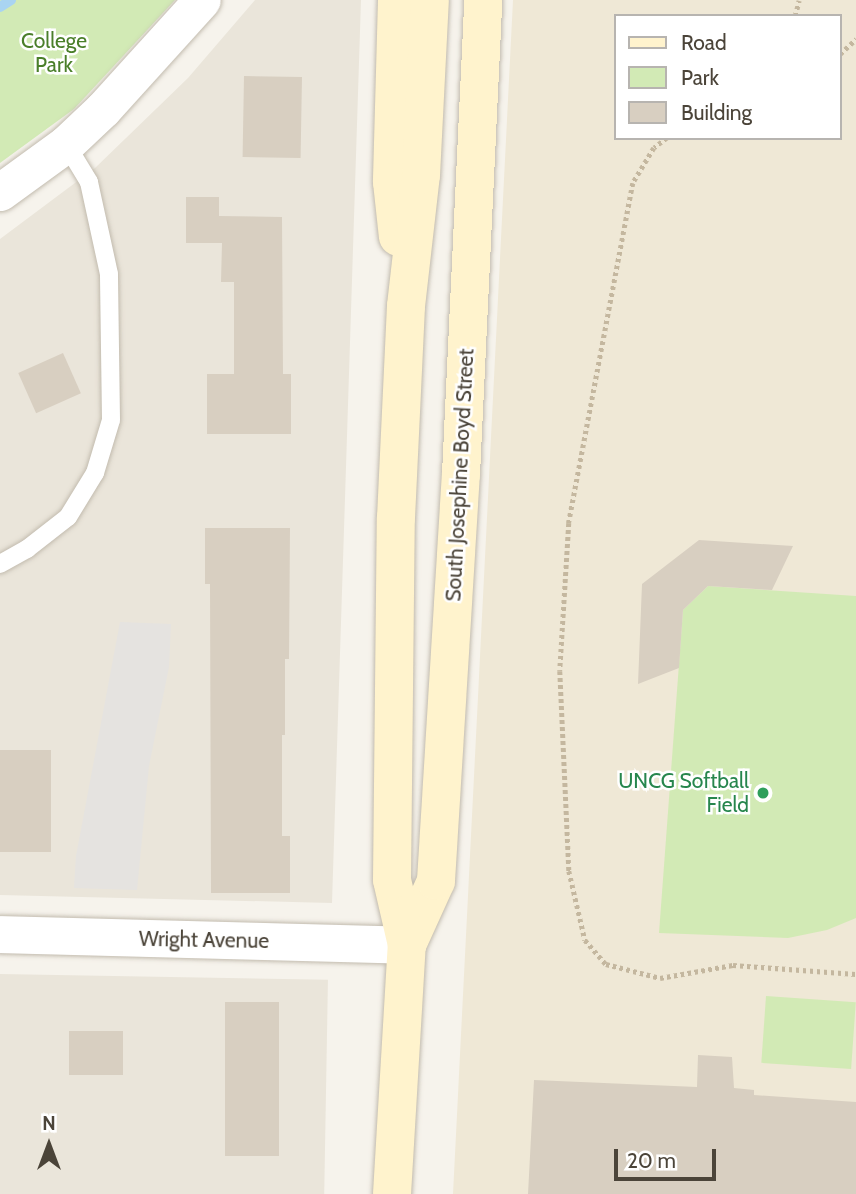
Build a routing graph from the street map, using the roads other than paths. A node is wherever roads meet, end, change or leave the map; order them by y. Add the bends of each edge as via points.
1 (202, 0) edge
2 (397, 0) edge
3 (430, 0) edge
4 (483, 0) edge
5 (66, 144) junction
6 (0, 192) edge
7 (406, 306) junction
8 (0, 564) edge
9 (0, 934) edge
10 (407, 945) junction
11 (392, 1194) edge

1 - 5 street via 144,68
2 - 7 main road via 393,182
3 - 7 main road, South Josephine Boyd Street via 421,175
4 - 10 main road, South Josephine Boyd Street via 436,881
5 - 6 street
5 - 8 lane via 89,182 109,274 111,420 95,473 68,517 27,550
7 - 10 main road, South Josephine Boyd Street via 396,518 392,880
9 - 10 street, Wright Avenue
10 - 11 main road, South Josephine Boyd Street

